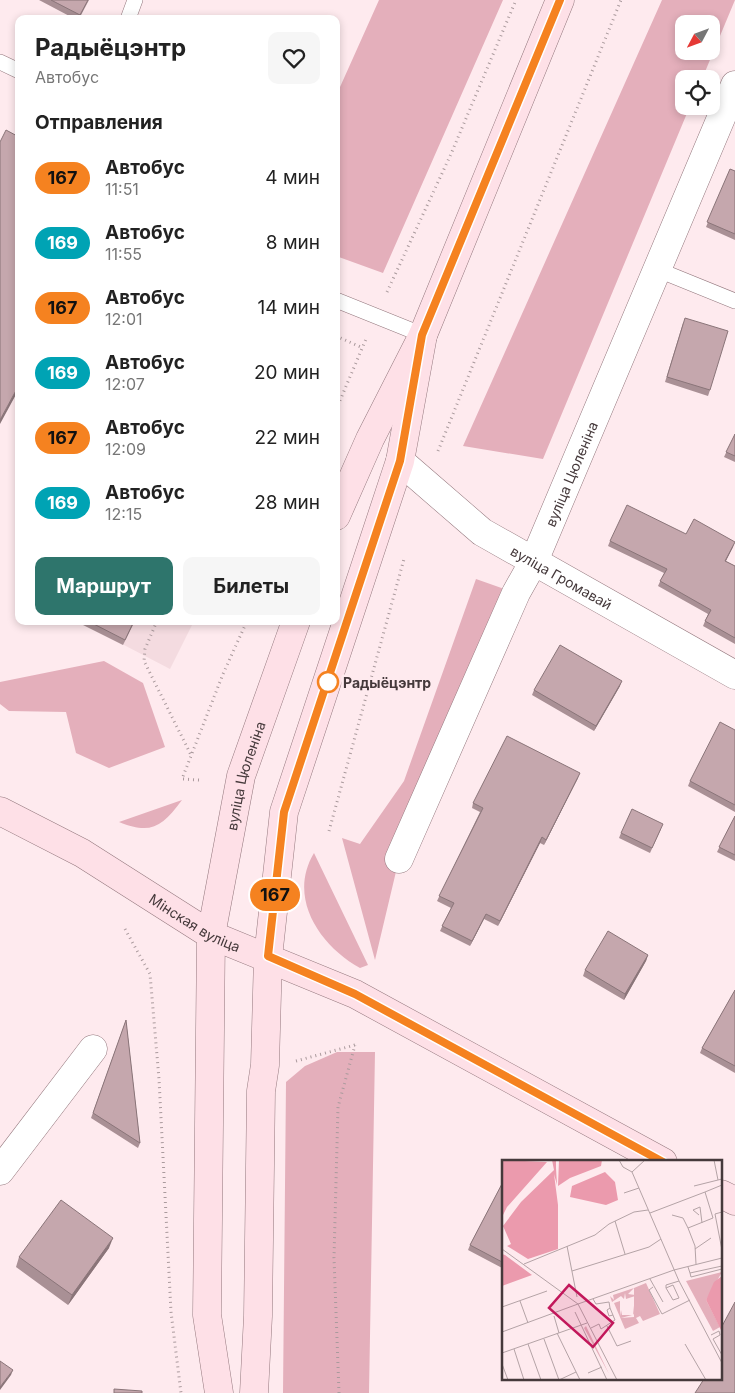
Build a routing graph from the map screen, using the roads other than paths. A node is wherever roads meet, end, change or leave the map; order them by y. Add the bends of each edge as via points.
1 (135, 0) edge
2 (560, 0) edge
3 (129, 15) edge
4 (0, 62) edge
5 (15, 69) edge
6 (735, 85) edge
7 (656, 269) junction
8 (735, 301) edge
9 (340, 302) edge
10 (422, 335) junction
11 (400, 461) junction
12 (340, 507) edge
13 (534, 561) junction
14 (295, 625) edge
15 (735, 675) edge
16 (0, 811) edge
17 (399, 859) dead end
18 (211, 935) junction
19 (268, 956) junction
20 (93, 1049) dead end
21 (659, 1160) edge
22 (0, 1171) edge
23 (722, 1194) edge
24 (735, 1201) edge
25 (219, 1393) edge
26 (254, 1393) edge

1 - 3 lane
2 - 10 main road
4 - 5 lane
6 - 7 street, вуліца Цюленіна
7 - 8 lane
7 - 13 street, вуліца Цюленіна
9 - 10 lane
10 - 11 main road
10 - 12 main road
11 - 13 street, вуліца Громавай via 482,532
11 - 19 main road via 284,812
13 - 15 street, вуліца Громавай
13 - 17 street, вуліца Цюленіна via 516,593
14 - 18 main road, вуліца Цюленіна via 242,776
16 - 18 main road, Мінская вуліца via 82,853
18 - 19 main road, Мінская вуліца
18 - 25 main road, вуліца Цюленіна via 207,1315
19 - 21 main road, Мінская вуліца via 355,994
19 - 26 main road via 261,1091
20 - 22 street
23 - 24 main road

